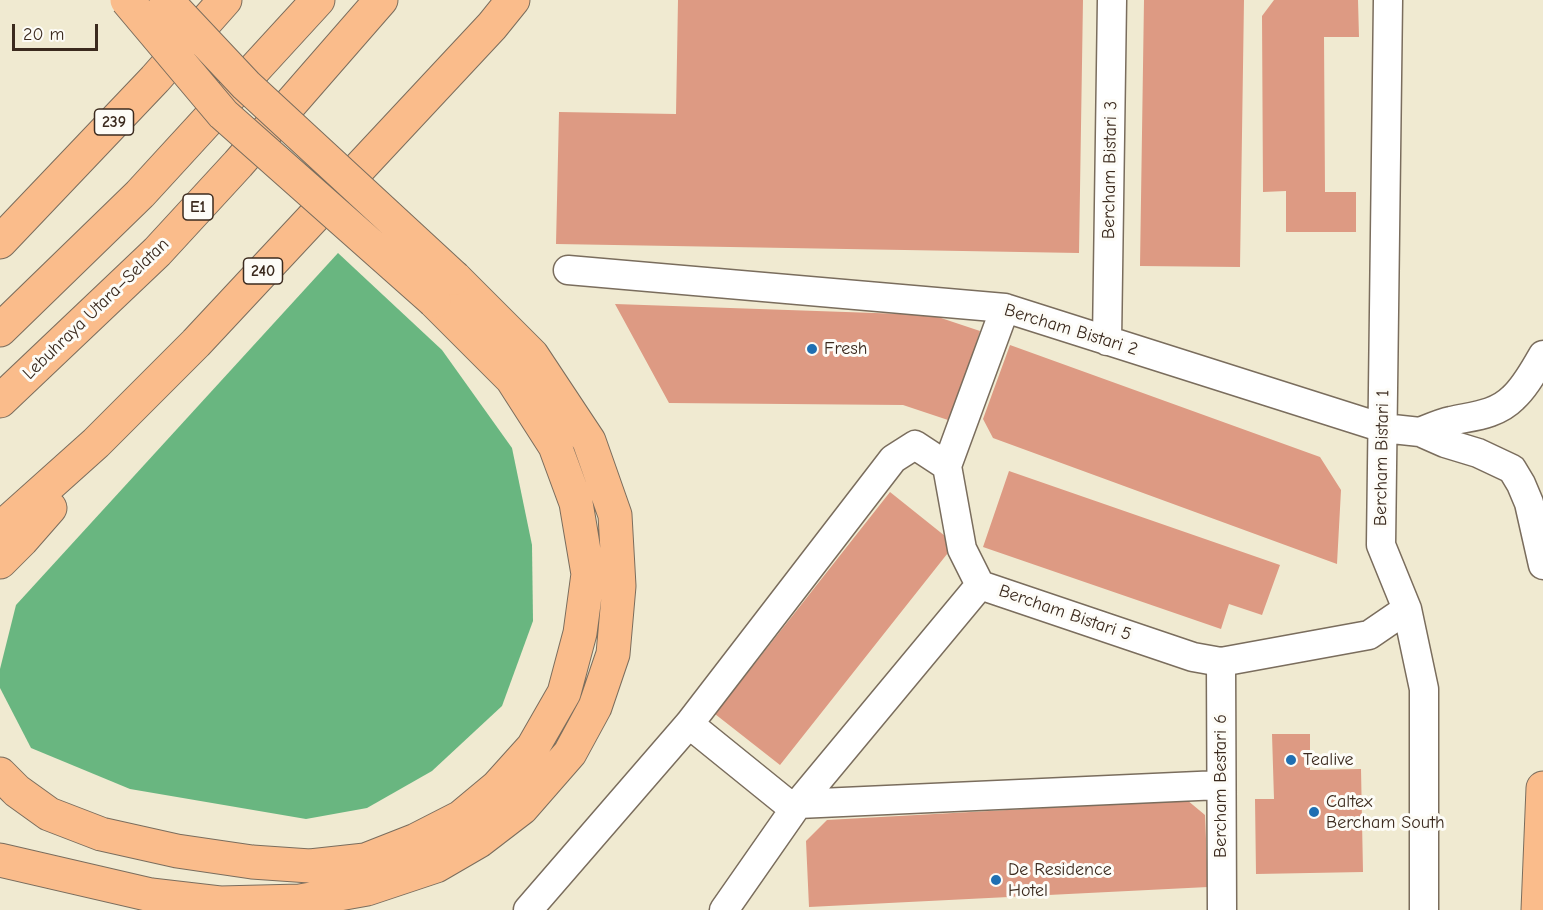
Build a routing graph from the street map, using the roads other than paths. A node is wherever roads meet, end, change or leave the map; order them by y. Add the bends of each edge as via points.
1 (127, 0) edge
2 (166, 0) edge
3 (225, 0) edge
4 (318, 0) edge
5 (381, 0) edge
6 (513, 0) edge
7 (1112, 0) edge
8 (1388, 0) edge
9 (0, 242) edge
10 (568, 270) dead end
11 (445, 290) junction
12 (1005, 308) junction
13 (0, 330) edge
14 (1107, 341) junction
15 (1543, 356) edge
16 (0, 401) edge
17 (1383, 428) junction
18 (1420, 432) junction
19 (96, 443) junction
20 (947, 466) junction
21 (0, 529) edge
22 (0, 562) edge
23 (1543, 565) edge
24 (980, 585) junction
25 (1407, 609) junction
26 (1221, 662) junction
27 (689, 724) junction
28 (0, 774) edge
29 (1220, 785) junction
30 (1543, 788) edge
31 (796, 806) junction
32 (0, 860) edge
33 (1539, 895) edge
34 (220, 903) junction
35 (277, 910) edge
36 (528, 910) edge
37 (724, 910) edge
38 (1222, 910) edge
39 (1424, 910) edge
40 (1519, 910) edge

1 - 11 main road, bridge via 223,114
2 - 11 main road, bridge
3 - 9 main road, 239
4 - 13 main road via 140,194
5 - 16 main road, Lebuhraya Utara–Selatan / E1 via 156,252
6 - 19 main road, 240 via 196,343
7 - 14 street, Bercham Bistari 3
8 - 17 street, Bercham Bistari 1
10 - 12 street, Bercham Bistari 2
11 - 28 main road via 512,379 555,446 576,503 588,574 580,633 564,693 533,747 497,788 460,817 416,840 365,860 310,866 252,862 101,834 49,814
11 - 34 main road via 532,355 589,441 615,515 619,586 613,654 595,707 570,753 522,808 479,841 436,866 367,889 300,901
12 - 14 street, Bercham Bistari 2
12 - 20 street
14 - 17 street, Bercham Bistari 2
15 - 18 street, Bercham Bistari 2 via 1519,392 1496,410
17 - 18 street, Bercham Bistari 2
17 - 25 street, Bercham Bistari 1 via 1381,545
18 - 23 street, Bercham Bistari 2 via 1512,469 1529,503
19 - 21 main road, 240
19 - 22 main road via 64,491
20 - 24 street via 962,549
20 - 27 street via 915,445 893,459
24 - 26 street, Bercham Bistari 5 via 1193,657
24 - 31 street, Bercham Bistari 5
25 - 26 street, Bercham Bistari 5 via 1369,635
25 - 39 street, Bercham Bistari 1 via 1424,688
26 - 29 street, Bercham Bestari 6
27 - 31 street
27 - 36 street
29 - 31 street
29 - 38 street, Bercham Bestari 6
30 - 33 main road
31 - 37 street, Bercham Bistari 5
32 - 34 main road via 151,895
33 - 40 main road
34 - 35 main road

